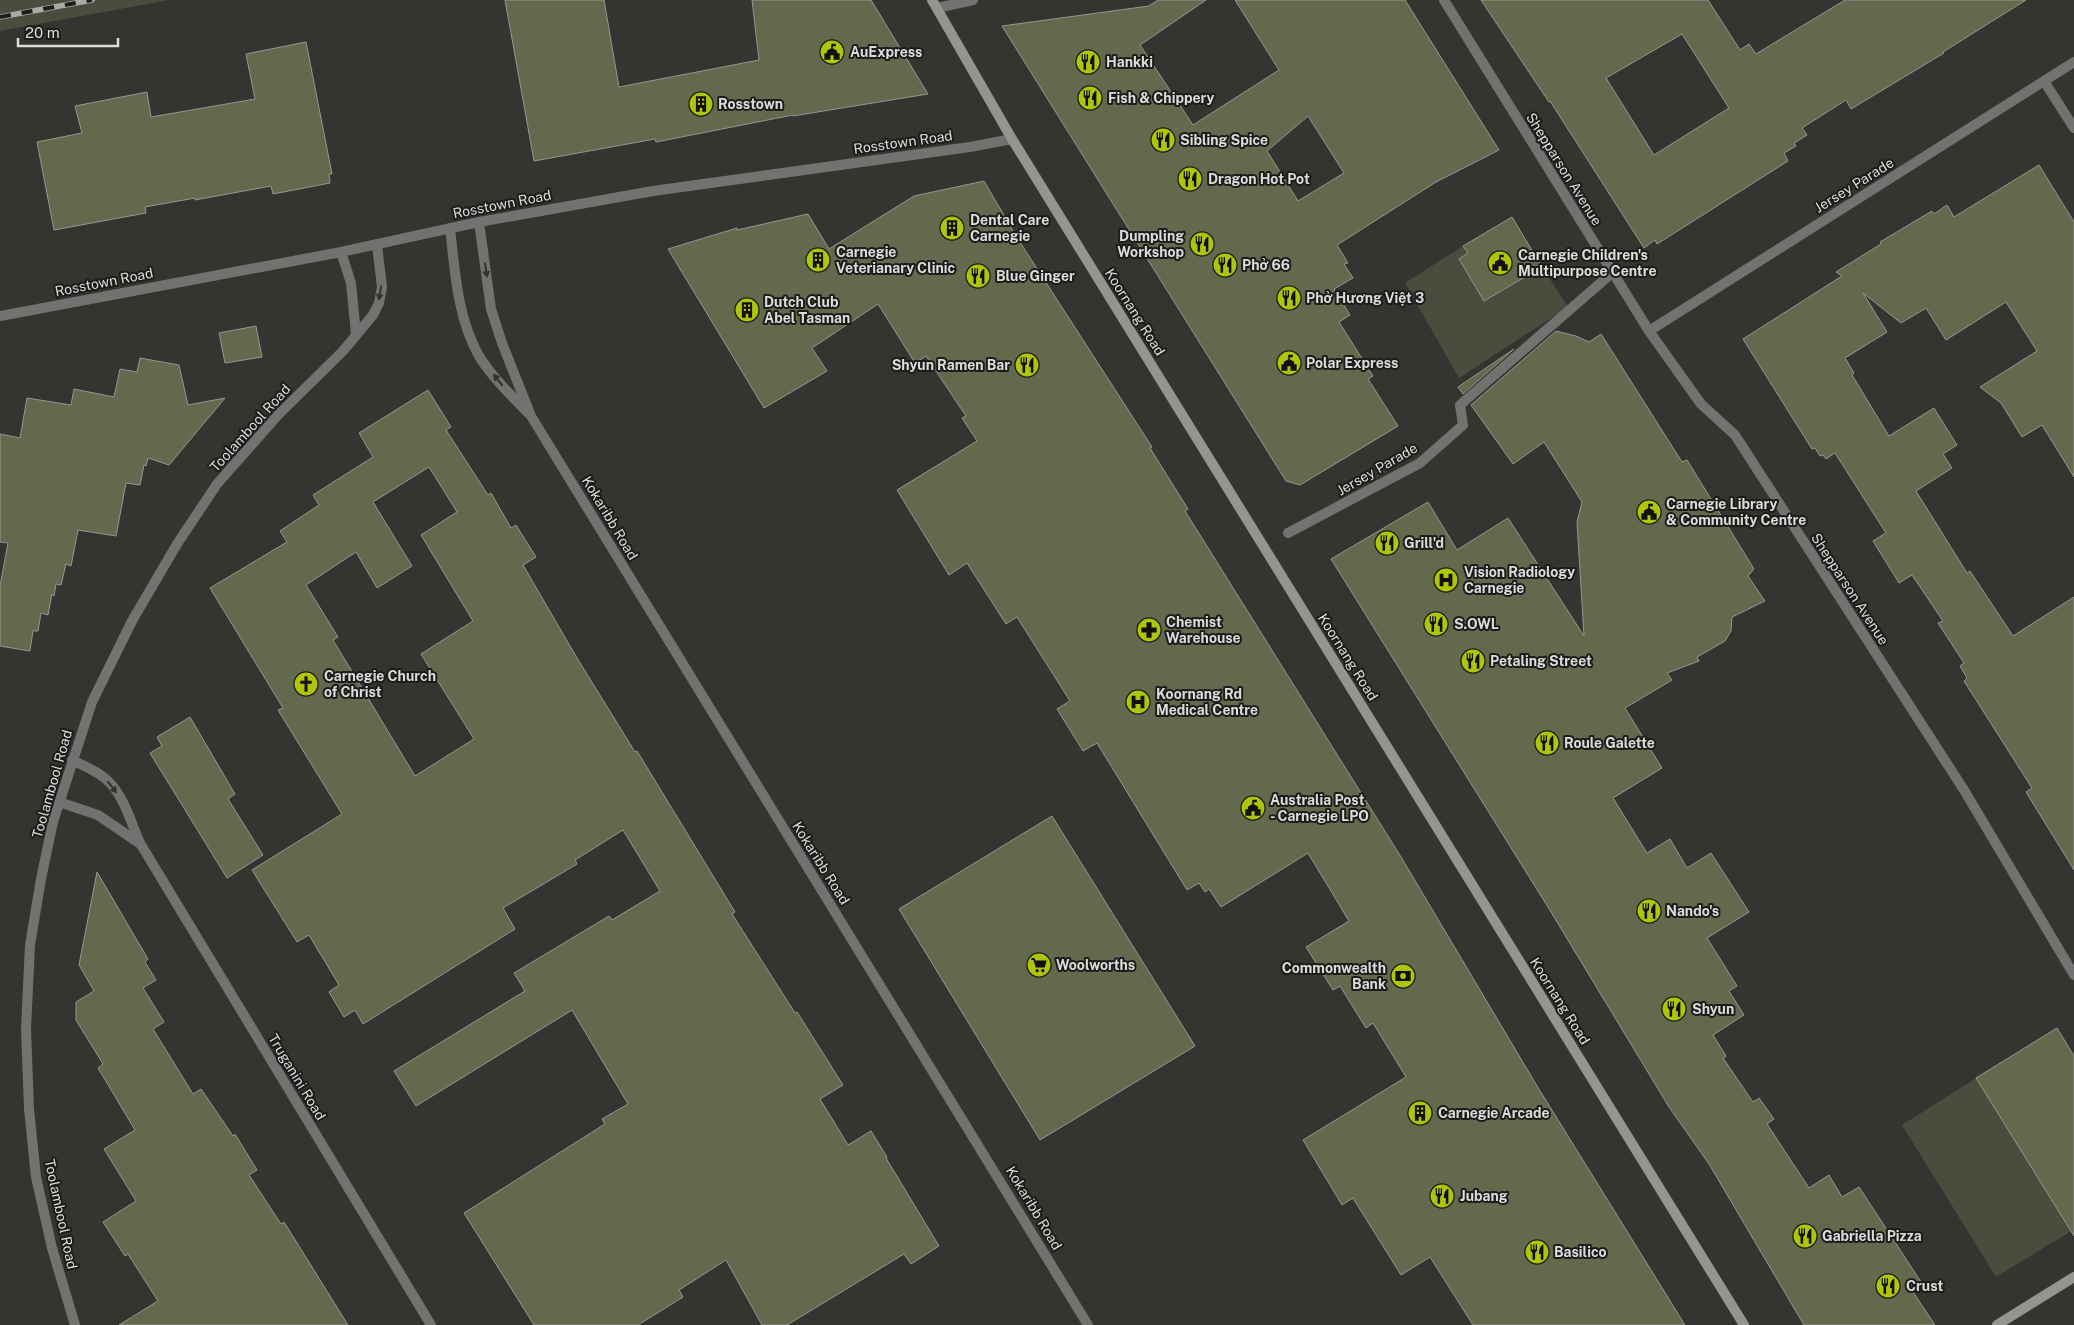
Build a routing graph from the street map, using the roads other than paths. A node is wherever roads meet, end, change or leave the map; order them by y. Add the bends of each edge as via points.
1 (973, 0) edge
2 (1444, 0) edge
3 (935, 4) edge
4 (2074, 62) edge
5 (2044, 81) junction
6 (2074, 128) edge
7 (1012, 139) junction
8 (479, 222) junction
9 (450, 228) junction
10 (377, 245) junction
11 (341, 252) junction
12 (1612, 273) junction
13 (0, 316) edge
14 (1649, 331) junction
15 (356, 334) junction
16 (531, 416) junction
17 (1288, 533) dead end
18 (72, 760) junction
19 (59, 802) junction
20 (140, 843) junction
21 (2074, 975) edge
22 (2074, 1277) edge
23 (75, 1325) edge
24 (431, 1325) edge
25 (1088, 1325) edge
26 (1744, 1325) edge
27 (1996, 1325) edge

1 - 3 street
2 - 12 street, Shepparson Avenue
3 - 7 street, Koornang Road
4 - 5 street, Jersey Parade
5 - 6 street
5 - 14 street, Jersey Parade
7 - 8 street, Rosstown Road via 653,191
7 - 26 street, Koornang Road
8 - 9 street, Rosstown Road
8 -> 16 street, Kokaribb Road via 491,309
9 - 10 street, Rosstown Road
16 -> 9 street, Kokaribb Road via 501,386 468,332 460,307
10 - 11 street, Rosstown Road
10 -> 15 street, Toolambool Road via 382,287 379,303
11 - 13 street, Rosstown Road
11 - 15 street via 350,283
12 - 14 street, Shepparson Avenue
12 - 17 street, Jersey Parade via 1460,405 1463,424 1420,463
14 - 21 street, Shepparson Avenue via 1701,404 1735,435 1964,790
15 - 18 street, Toolambool Road via 217,484 177,544 132,621 92,702
16 - 25 street, Kokaribb Road
18 - 19 street, Toolambool Road
18 -> 20 street, Truganini Road via 109,782 122,800
19 - 20 street, Truganini Road via 98,815
19 - 23 street, Toolambool Road via 32,936 26,1029 36,1177 52,1248
20 - 24 street, Truganini Road
22 - 27 street

